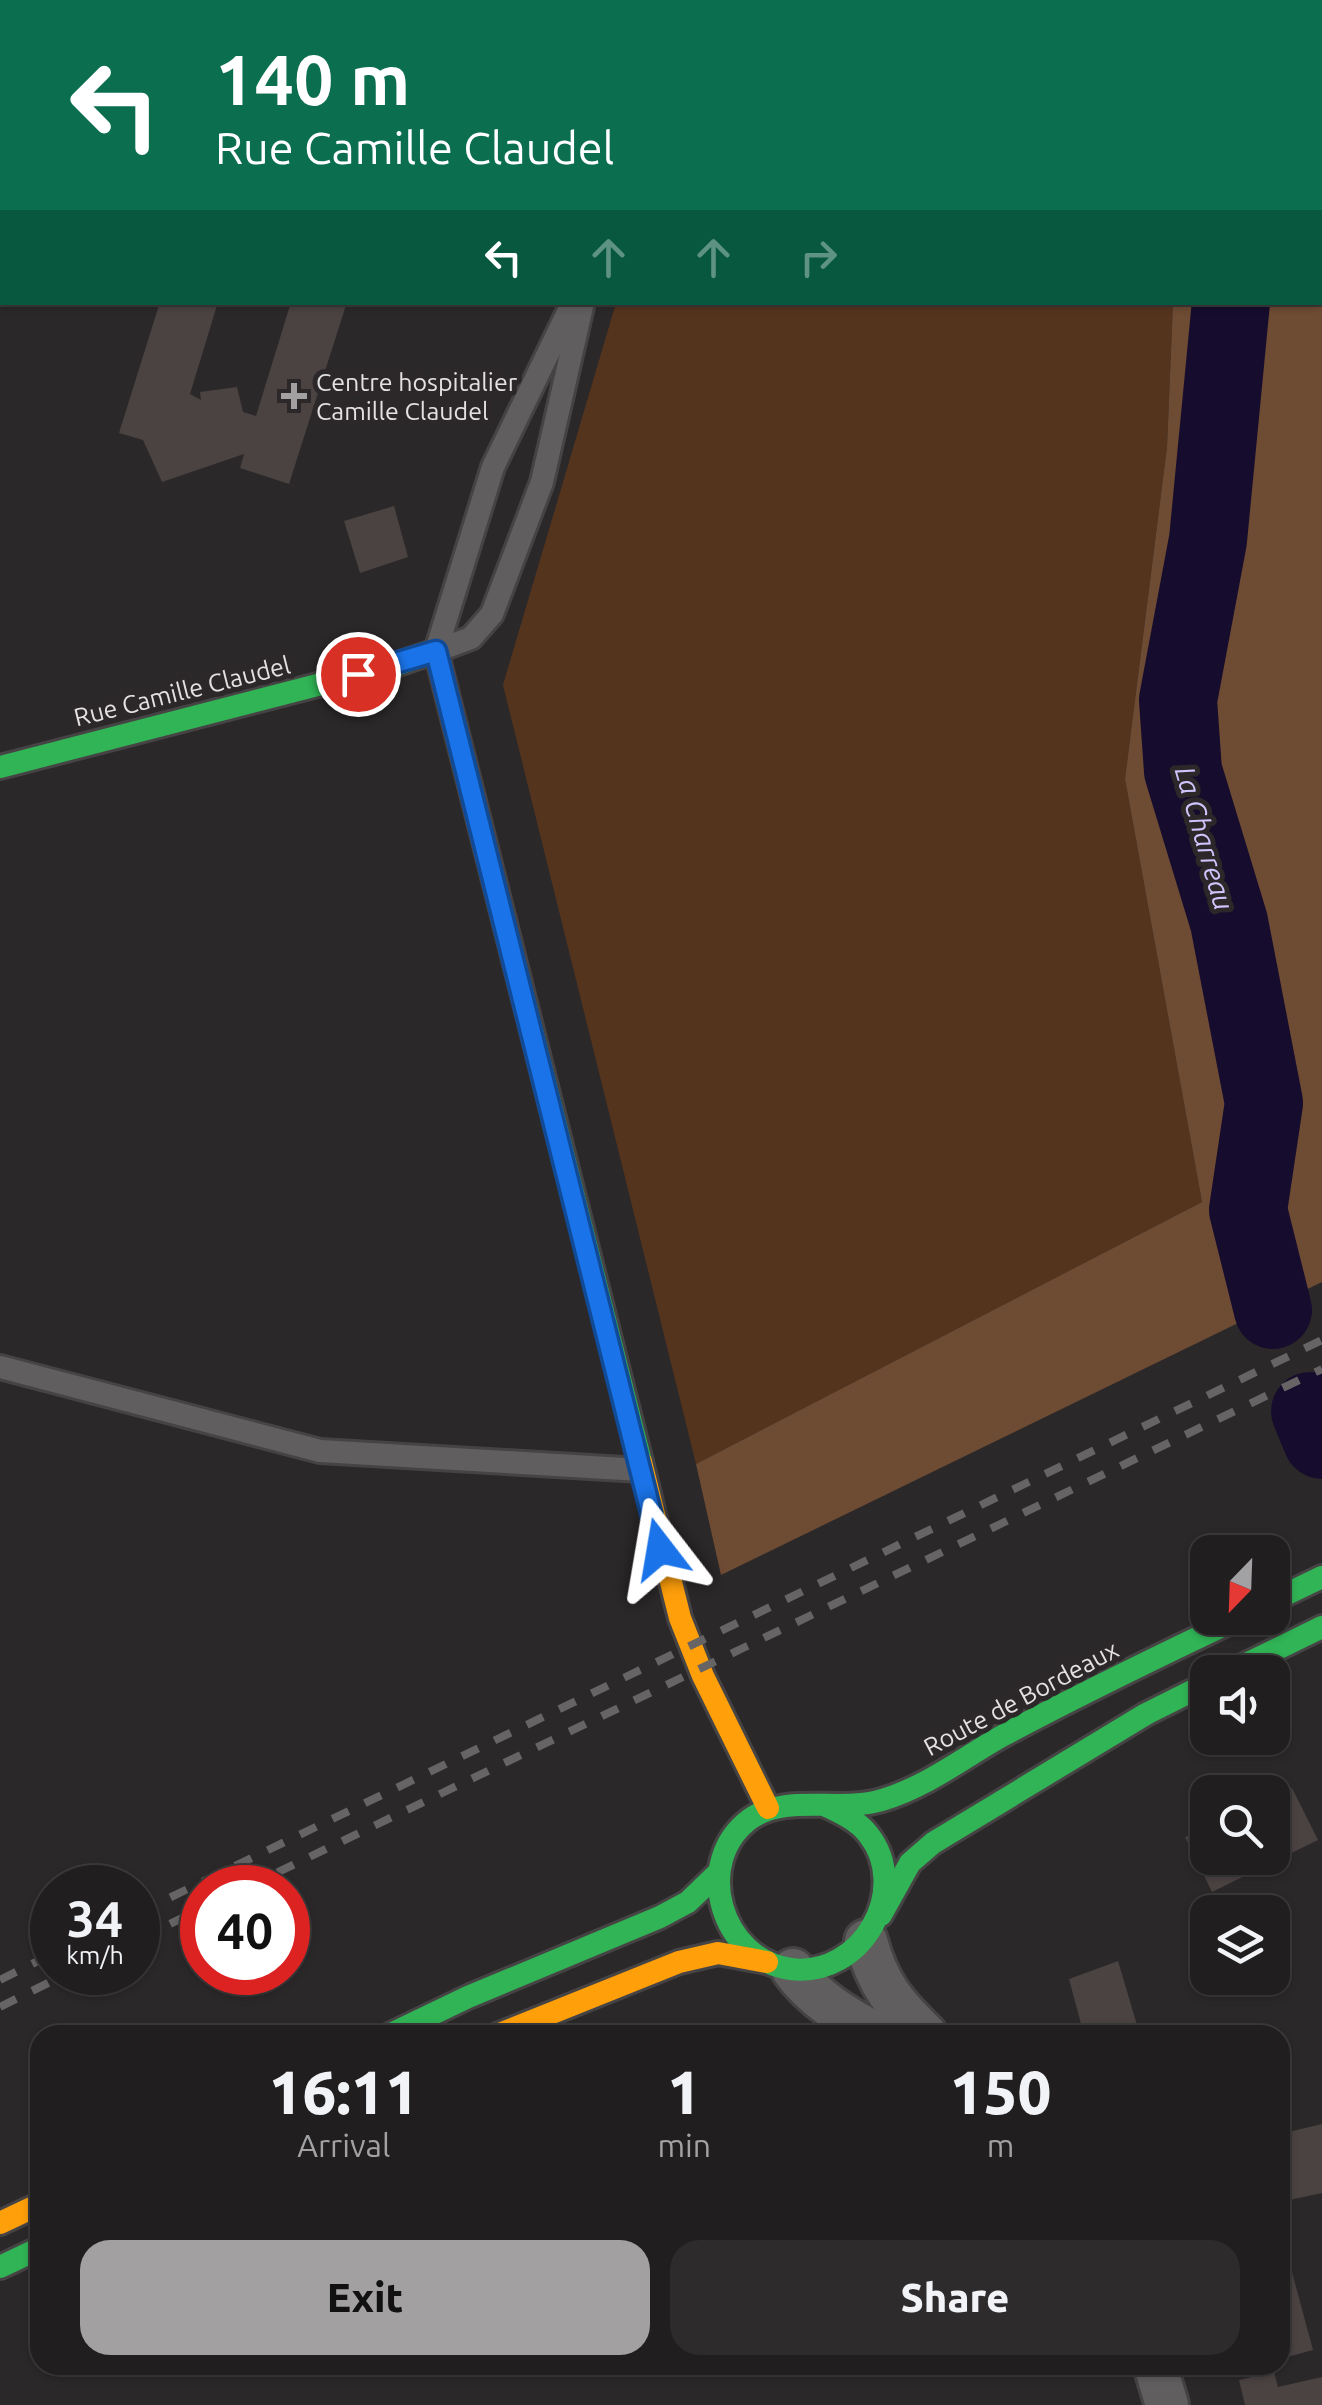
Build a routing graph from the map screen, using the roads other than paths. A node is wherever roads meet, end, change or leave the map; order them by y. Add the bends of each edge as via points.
1 (572, 305) edge
2 (582, 305) edge
3 (436, 651) junction
4 (0, 767) edge
5 (0, 1367) edge
6 (641, 1470) junction
7 (1322, 1577) edge
8 (1290, 1592) edge
9 (1322, 1627) edge
10 (1205, 1635) edge
11 (1265, 1655) edge
12 (1190, 1693) edge
13 (824, 1805) junction
14 (768, 1808) junction
15 (718, 1874) junction
16 (872, 1929) junction
17 (780, 1966) junction
18 (409, 2025) edge
19 (522, 2025) edge
20 (860, 2025) edge
21 (916, 2025) edge
22 (30, 2209) edge
23 (0, 2224) edge
24 (30, 2253) edge
25 (0, 2267) edge
26 (1159, 2375) edge
27 (1167, 2405) edge

1 - 3 lane via 493,468
2 - 3 lane via 542,482 492,614 471,638
3 - 4 main road, Rue Camille Claudel
3 - 6 main road
5 - 6 lane via 320,1451
6 - 14 main road via 680,1618
7 - 8 main road
9 - 11 main road
10 - 13 main road, Route de Bordeaux via 900,1794 849,1807
12 - 16 main road via 933,1844 910,1863
13 - 14 main road
13 - 16 main road via 870,1837 882,1863 886,1892
14 - 15 main road via 744,1824
15 - 17 main road via 727,1926 744,1948
15 - 18 main road via 660,1917
16 - 17 main road via 845,1958 820,1968
16 - 21 street via 873,1967 886,1993
17 - 19 main road via 718,1953
17 - 20 street
22 - 23 main road
24 - 25 main road
26 - 27 street

